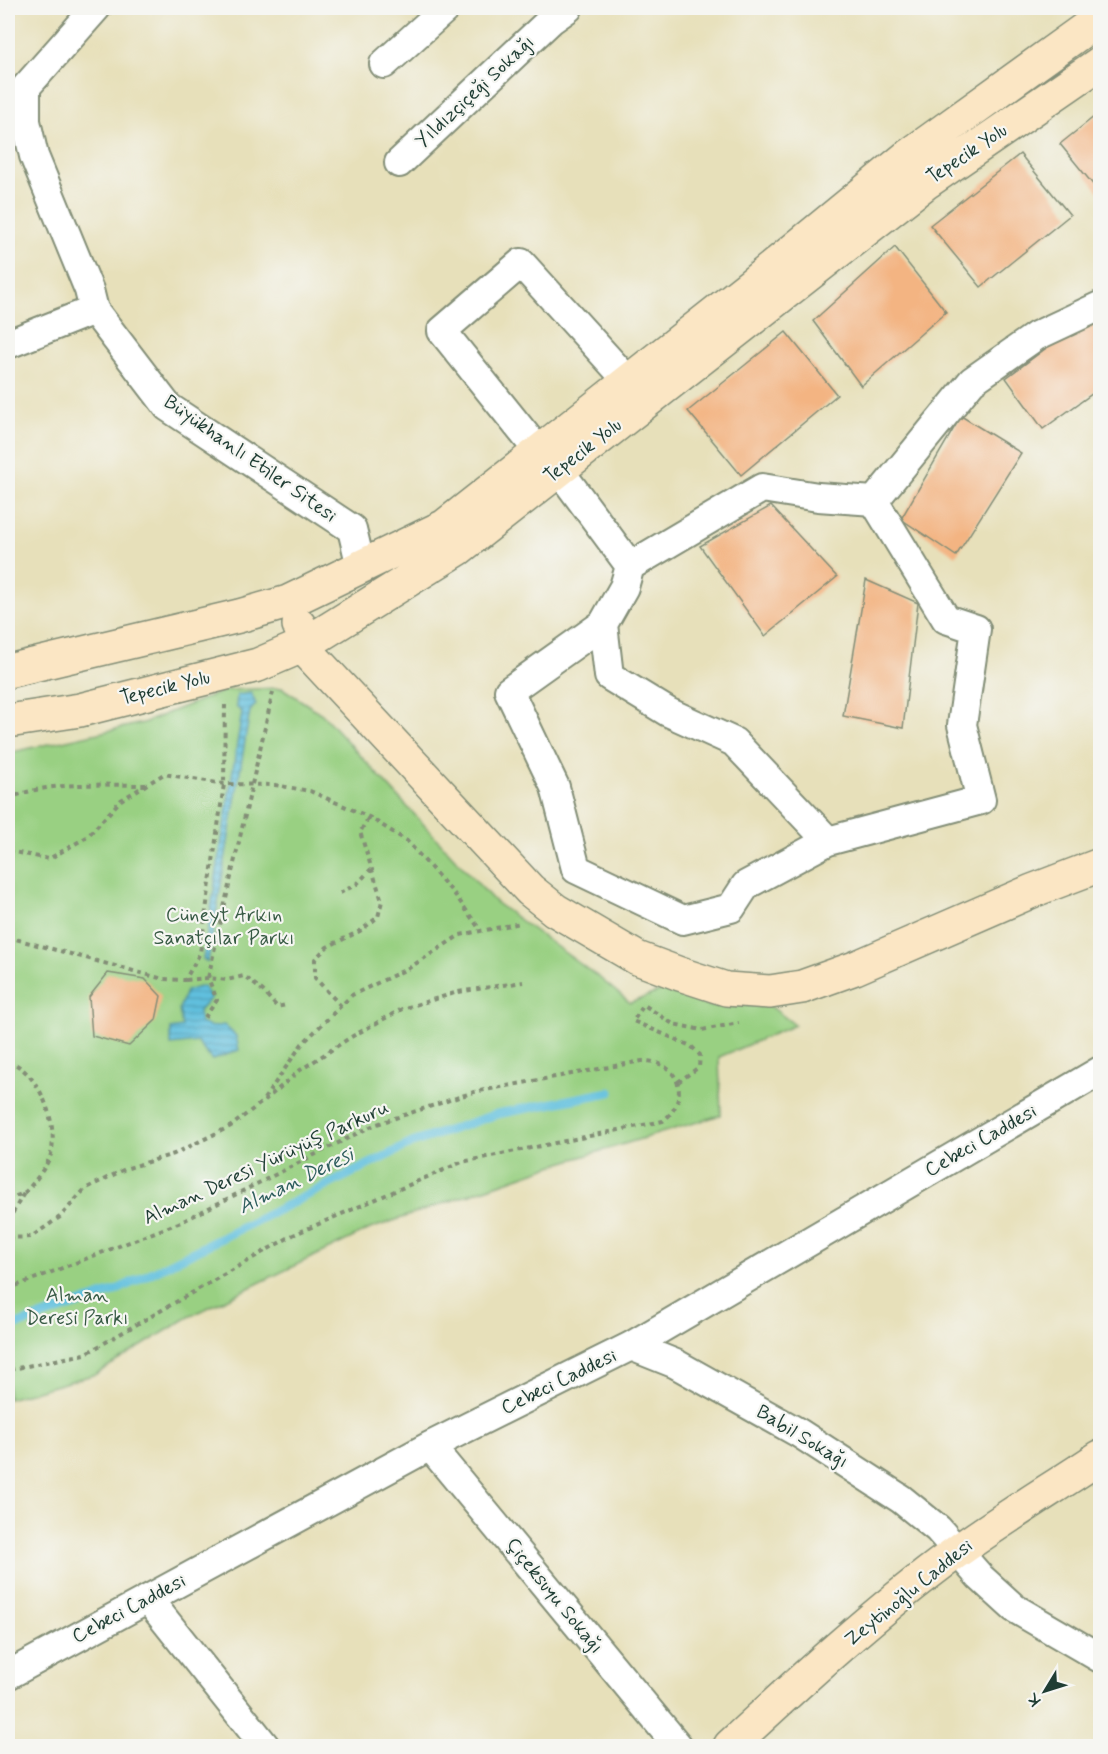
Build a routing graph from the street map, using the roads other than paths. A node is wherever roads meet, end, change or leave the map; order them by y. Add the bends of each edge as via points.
1 (96, 8) edge
2 (446, 8) edge
3 (552, 12) edge
4 (1101, 18) edge
5 (1101, 63) edge
6 (384, 64) dead end
7 (399, 163) dead end
8 (1101, 306) edge
9 (93, 309) junction
10 (8, 344) edge
11 (628, 382) junction
12 (549, 461) junction
13 (874, 501) junction
14 (630, 566) junction
15 (361, 567) junction
16 (288, 602) junction
17 (239, 616) junction
18 (603, 624) junction
19 (302, 646) junction
20 (258, 665) junction
21 (8, 671) edge
22 (8, 721) edge
23 (828, 841) junction
24 (1101, 865) edge
25 (1101, 1071) edge
26 (631, 1346) junction
27 (430, 1446) junction
28 (1101, 1457) edge
29 (957, 1552) junction
30 (148, 1599) junction
31 (1101, 1658) edge
32 (8, 1675) edge
33 (265, 1746) edge
34 (678, 1746) edge
35 (730, 1746) edge

1 - 9 street, Büyükhanlı Etiler Sitesi via 26,87 26,121 34,156 89,290
2 - 6 street
3 - 7 street, Yıldızçiçeği Sokağı
4 - 11 main road, Tepecik Yolu via 907,157
5 - 12 main road, Tepecik Yolu via 924,184
8 - 13 street via 1036,336 972,381
9 - 10 street
9 - 15 street, Büyükhanlı Etiler Sitesi via 168,407 352,530
11 - 12 main road, Tepecik Yolu
11 - 12 street via 521,263 442,331
12 - 14 street
12 - 15 main road, Tepecik Yolu via 445,526
12 - 19 main road, Tepecik Yolu via 458,549
13 - 14 street via 762,488
13 - 23 street via 946,620 976,629 962,725 981,800
14 - 18 street via 624,587
15 - 16 main road, Tepecik Yolu
16 - 17 main road, Tepecik Yolu
16 - 19 main road via 302,632
17 - 20 main road
17 - 21 main road, Tepecik Yolu
18 - 23 street via 609,676 668,712 735,741
18 - 23 street via 509,691 555,787 576,869 683,920 731,908 746,885
19 - 20 main road, Tepecik Yolu
19 - 24 main road via 530,891 637,958 726,989 770,992 802,987
20 - 22 main road, Tepecik Yolu via 81,710
25 - 26 street, Cebeci Caddesi
26 - 27 street, Cebeci Caddesi
26 - 29 street, Babil Sokağı via 675,1364 809,1440 901,1499 938,1529
27 - 30 street, Cebeci Caddesi
27 - 34 street, Çiçeksuyu Sokağı
28 - 29 main road, Zeytinoğlu Caddesi
29 - 31 street, Babil Sokağı via 1014,1608
29 - 35 main road, Zeytinoğlu Caddesi via 838,1649
30 - 32 street, Cebeci Caddesi
30 - 33 street

